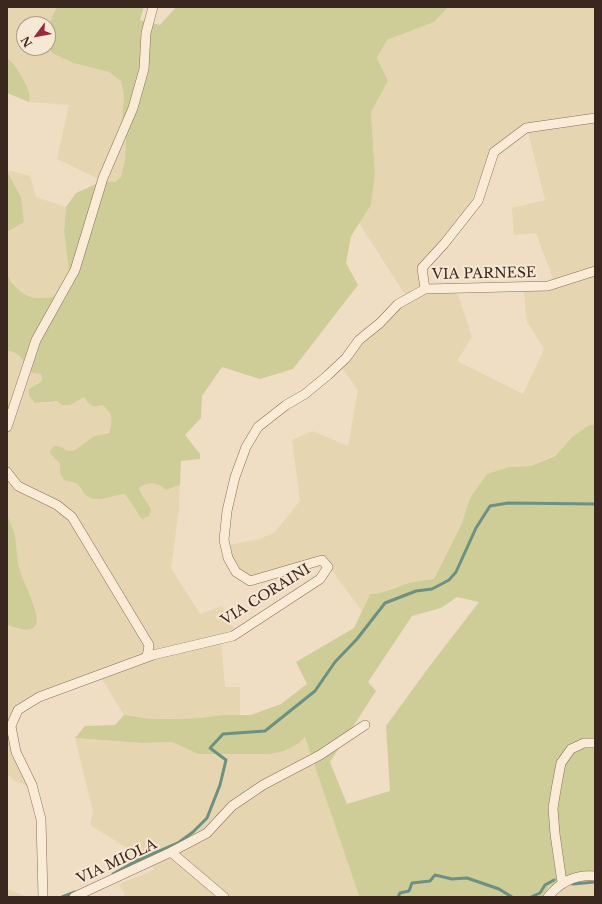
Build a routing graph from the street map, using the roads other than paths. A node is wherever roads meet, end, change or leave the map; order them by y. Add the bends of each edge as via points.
1 (153, 7) edge
2 (595, 118) edge
3 (595, 271) edge
4 (425, 289) junction
5 (7, 428) edge
6 (7, 472) edge
7 (147, 657) junction
8 (364, 725) dead end
9 (595, 743) edge
10 (171, 852) junction
11 (595, 876) edge
12 (562, 882) junction
13 (42, 897) edge
14 (74, 897) edge
15 (224, 897) edge
16 (548, 897) edge

1 - 5 street via 146,33 144,69 133,108 103,178 75,270 36,340
2 - 4 street, VIA PARNESE via 526,128 494,152 478,201 422,268
3 - 4 street, VIA PARNESE via 548,286
4 - 7 street, VIA CORAINI via 398,304 328,375 258,428 246,447 235,477 227,511 224,540 228,558 236,572 250,581 322,560 328,567 320,579 233,636
6 - 7 street via 18,486 57,505 72,517 149,645
7 - 13 street, VIA CORAINI via 39,697 18,710 11,726 16,752 32,785 41,819
8 - 10 street, VIA MIOLA via 320,755 263,785 232,806 207,833
9 - 12 street via 584,743 571,748 562,763 557,784 553,808
10 - 14 street, VIA MIOLA
10 - 15 street
11 - 12 street via 576,877
12 - 16 street

